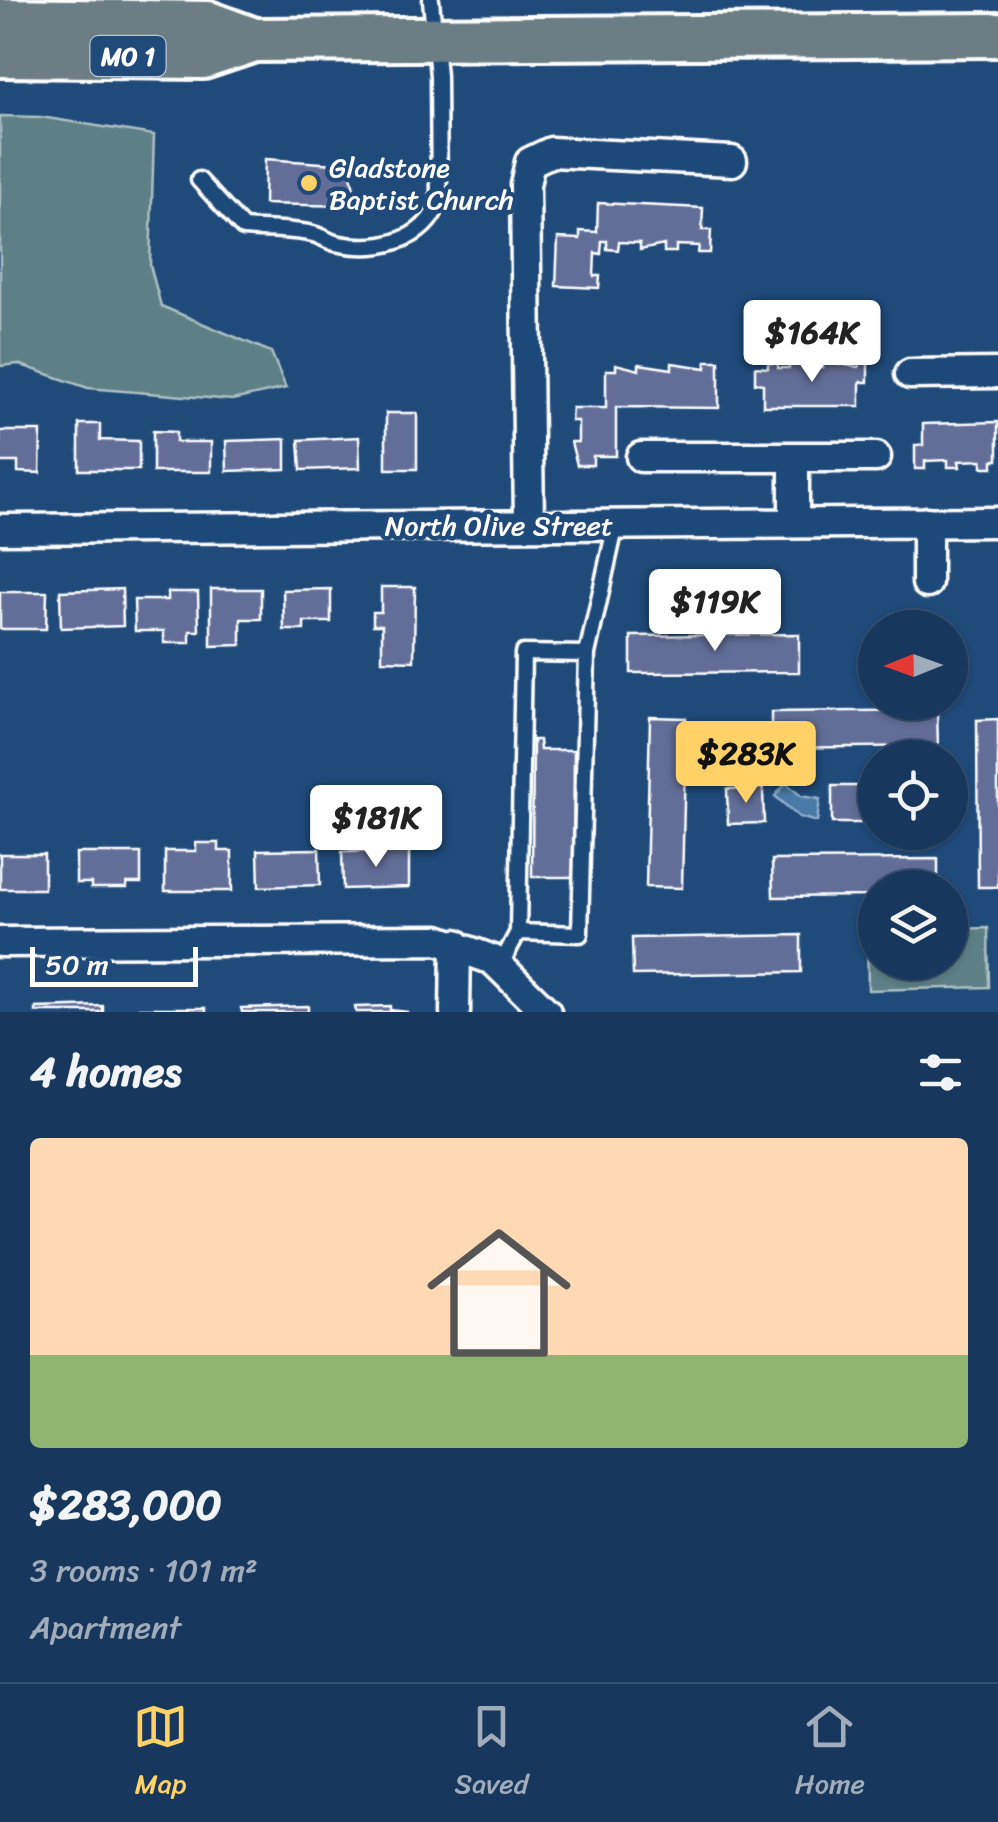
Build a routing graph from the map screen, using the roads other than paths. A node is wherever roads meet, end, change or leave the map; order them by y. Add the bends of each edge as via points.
1 (432, 19) edge
2 (0, 20) edge
3 (998, 35) edge
4 (254, 40) junction
5 (0, 55) edge
6 (732, 162) dead end
7 (199, 180) dead end
8 (998, 373) edge
9 (910, 374) dead end
10 (641, 457) dead end
11 (794, 457) junction
12 (876, 457) dead end
13 (926, 522) junction
14 (998, 522) edge
15 (794, 523) junction
16 (616, 524) junction
17 (529, 525) junction
18 (0, 529) edge
19 (927, 583) dead end
20 (588, 654) junction
21 (518, 932) junction
22 (0, 942) edge
23 (456, 944) junction
24 (500, 966) junction
25 (455, 1012) edge
26 (546, 1012) edge

1 - 3 main road, MO 1
1 - 4 main road, MO 1
1 - 7 lane via 440,200 419,233 368,245 243,228
2 - 4 main road, MO 1 via 208,23
4 - 5 main road, MO 1 via 202,57
6 - 17 street via 551,152 530,162 524,185
8 - 9 street
10 - 11 street
11 - 12 street
11 - 15 street
13 - 14 street, North Olive Street
13 - 15 street, North Olive Street
13 - 19 street
15 - 16 street, North Olive Street
16 - 17 street, North Olive Street
16 - 20 lane
17 - 18 street, North Olive Street
20 - 21 lane via 580,934
20 - 21 lane via 523,653
21 - 24 lane
22 - 23 street
23 - 24 street
23 - 25 street
24 - 26 street

